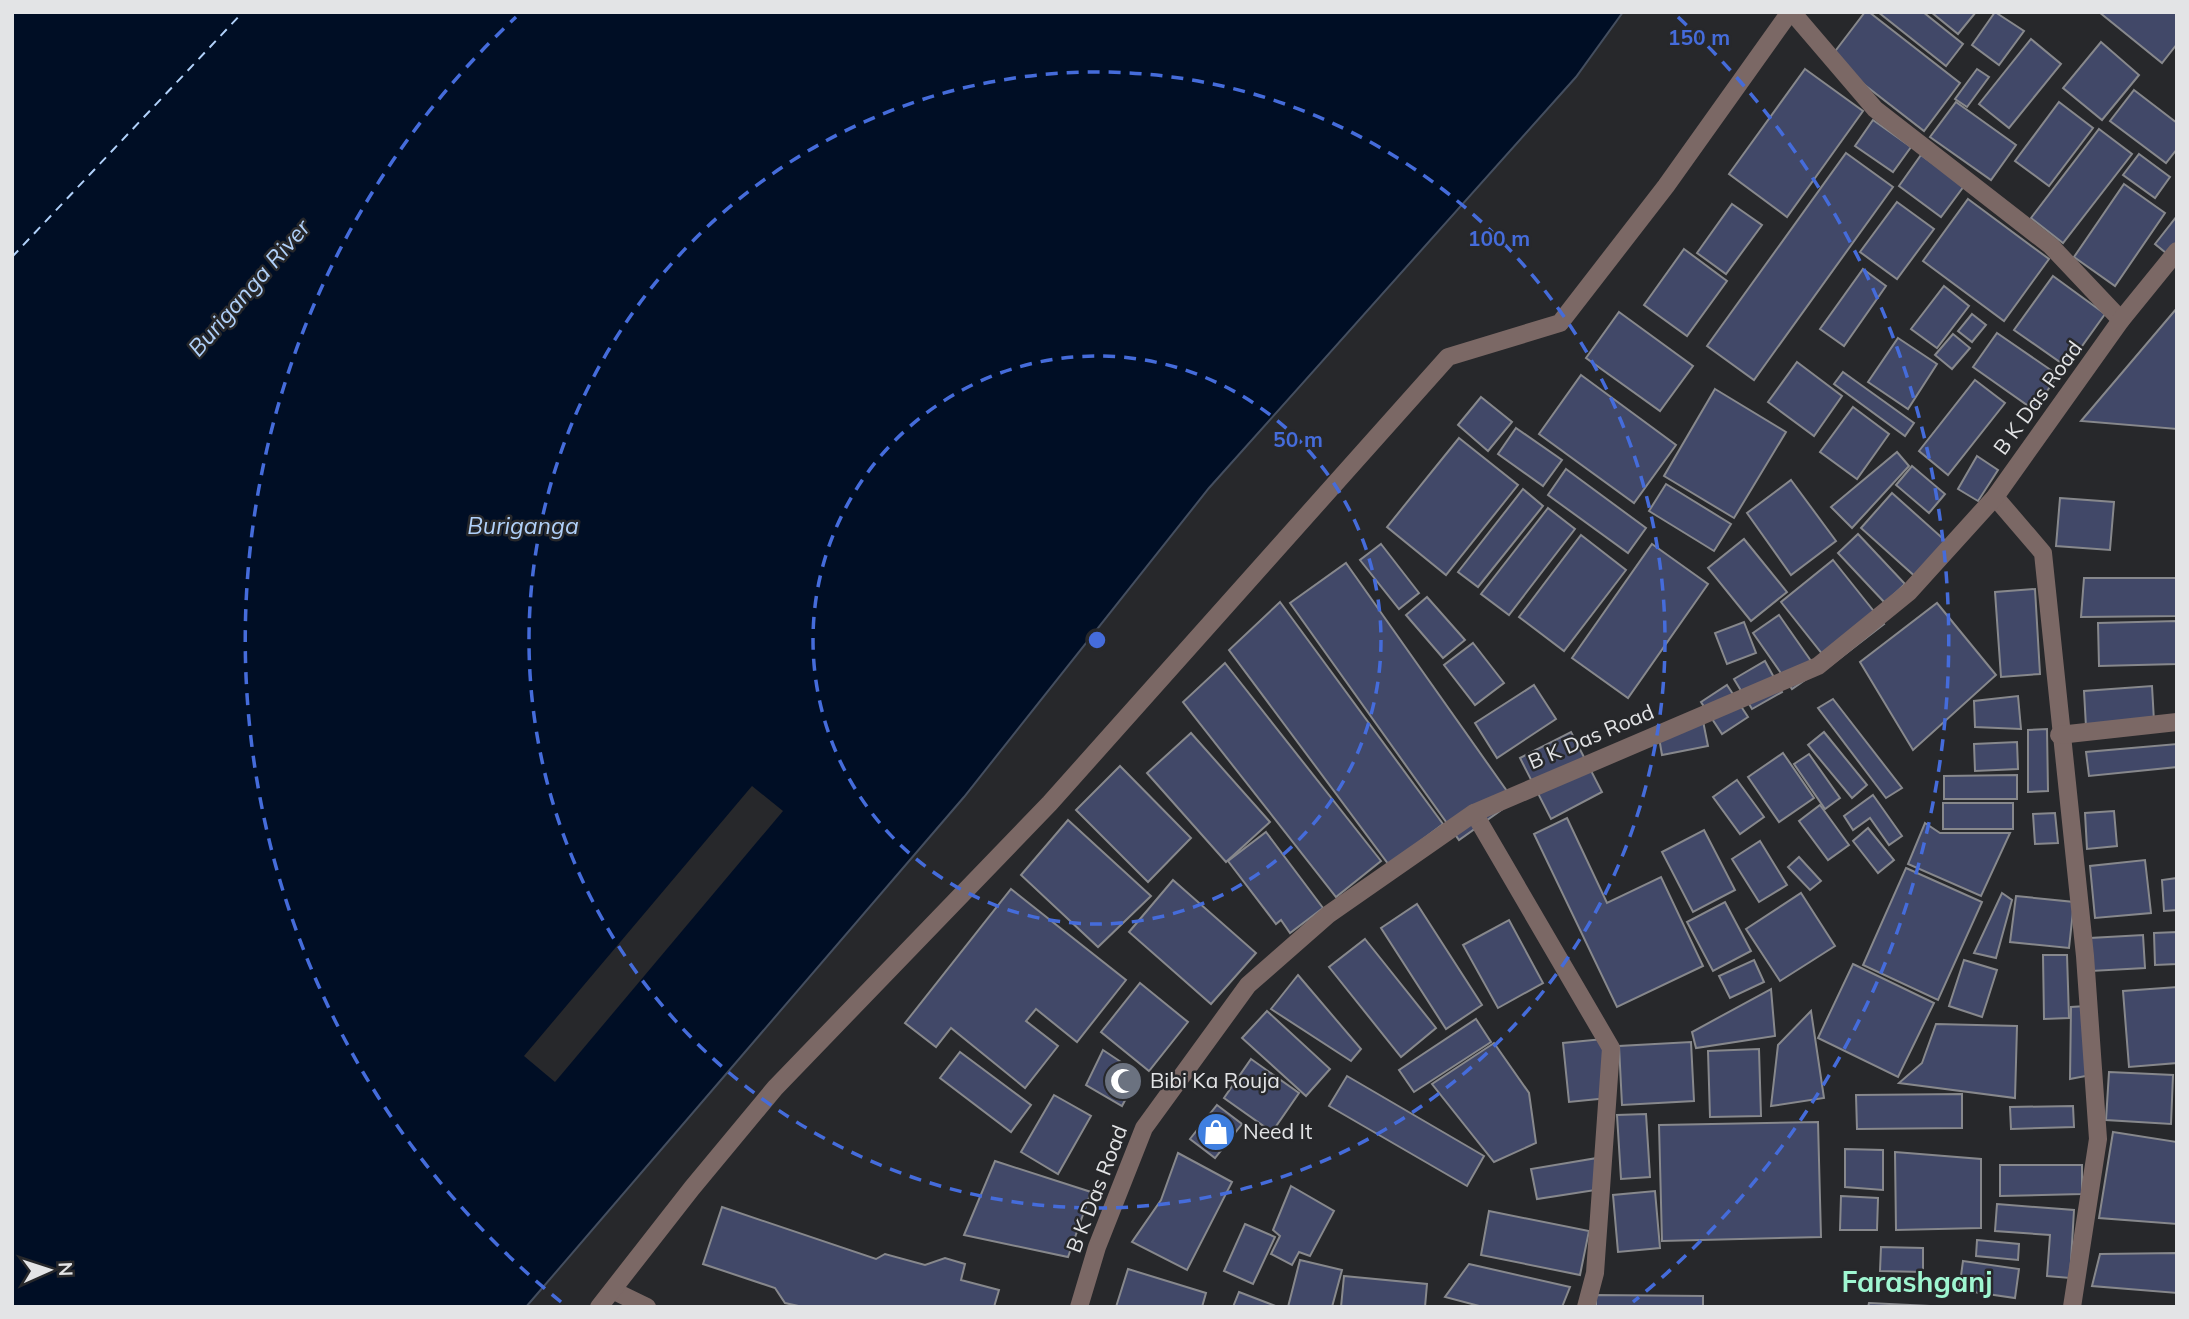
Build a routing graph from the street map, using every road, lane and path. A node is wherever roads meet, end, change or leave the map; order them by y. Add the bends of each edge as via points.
1 (1791, 12) edge
2 (2177, 251) edge
3 (2122, 320) junction
4 (1995, 496) junction
5 (2177, 722) edge
6 (2059, 735) junction
7 (1474, 813) junction
8 (614, 1291) junction
9 (599, 1307) edge
10 (647, 1307) edge
11 (1079, 1307) edge
12 (1586, 1307) edge
13 (2072, 1307) edge

1 - 3 street via 1875,109 2051,246
1 - 8 street via 1560,323 1448,358 1049,803 775,1088
2 - 3 street, B K Das Road
3 - 4 street, B K Das Road
4 - 6 street via 2043,553
4 - 7 street, B K Das Road via 1909,592 1818,666
5 - 6 street
6 - 13 street via 2085,956 2098,1139
7 - 11 street, B K Das Road via 1329,914 1248,985 1144,1128 1097,1247
7 - 12 street via 1611,1048 1595,1273
8 - 9 street
8 - 10 street

